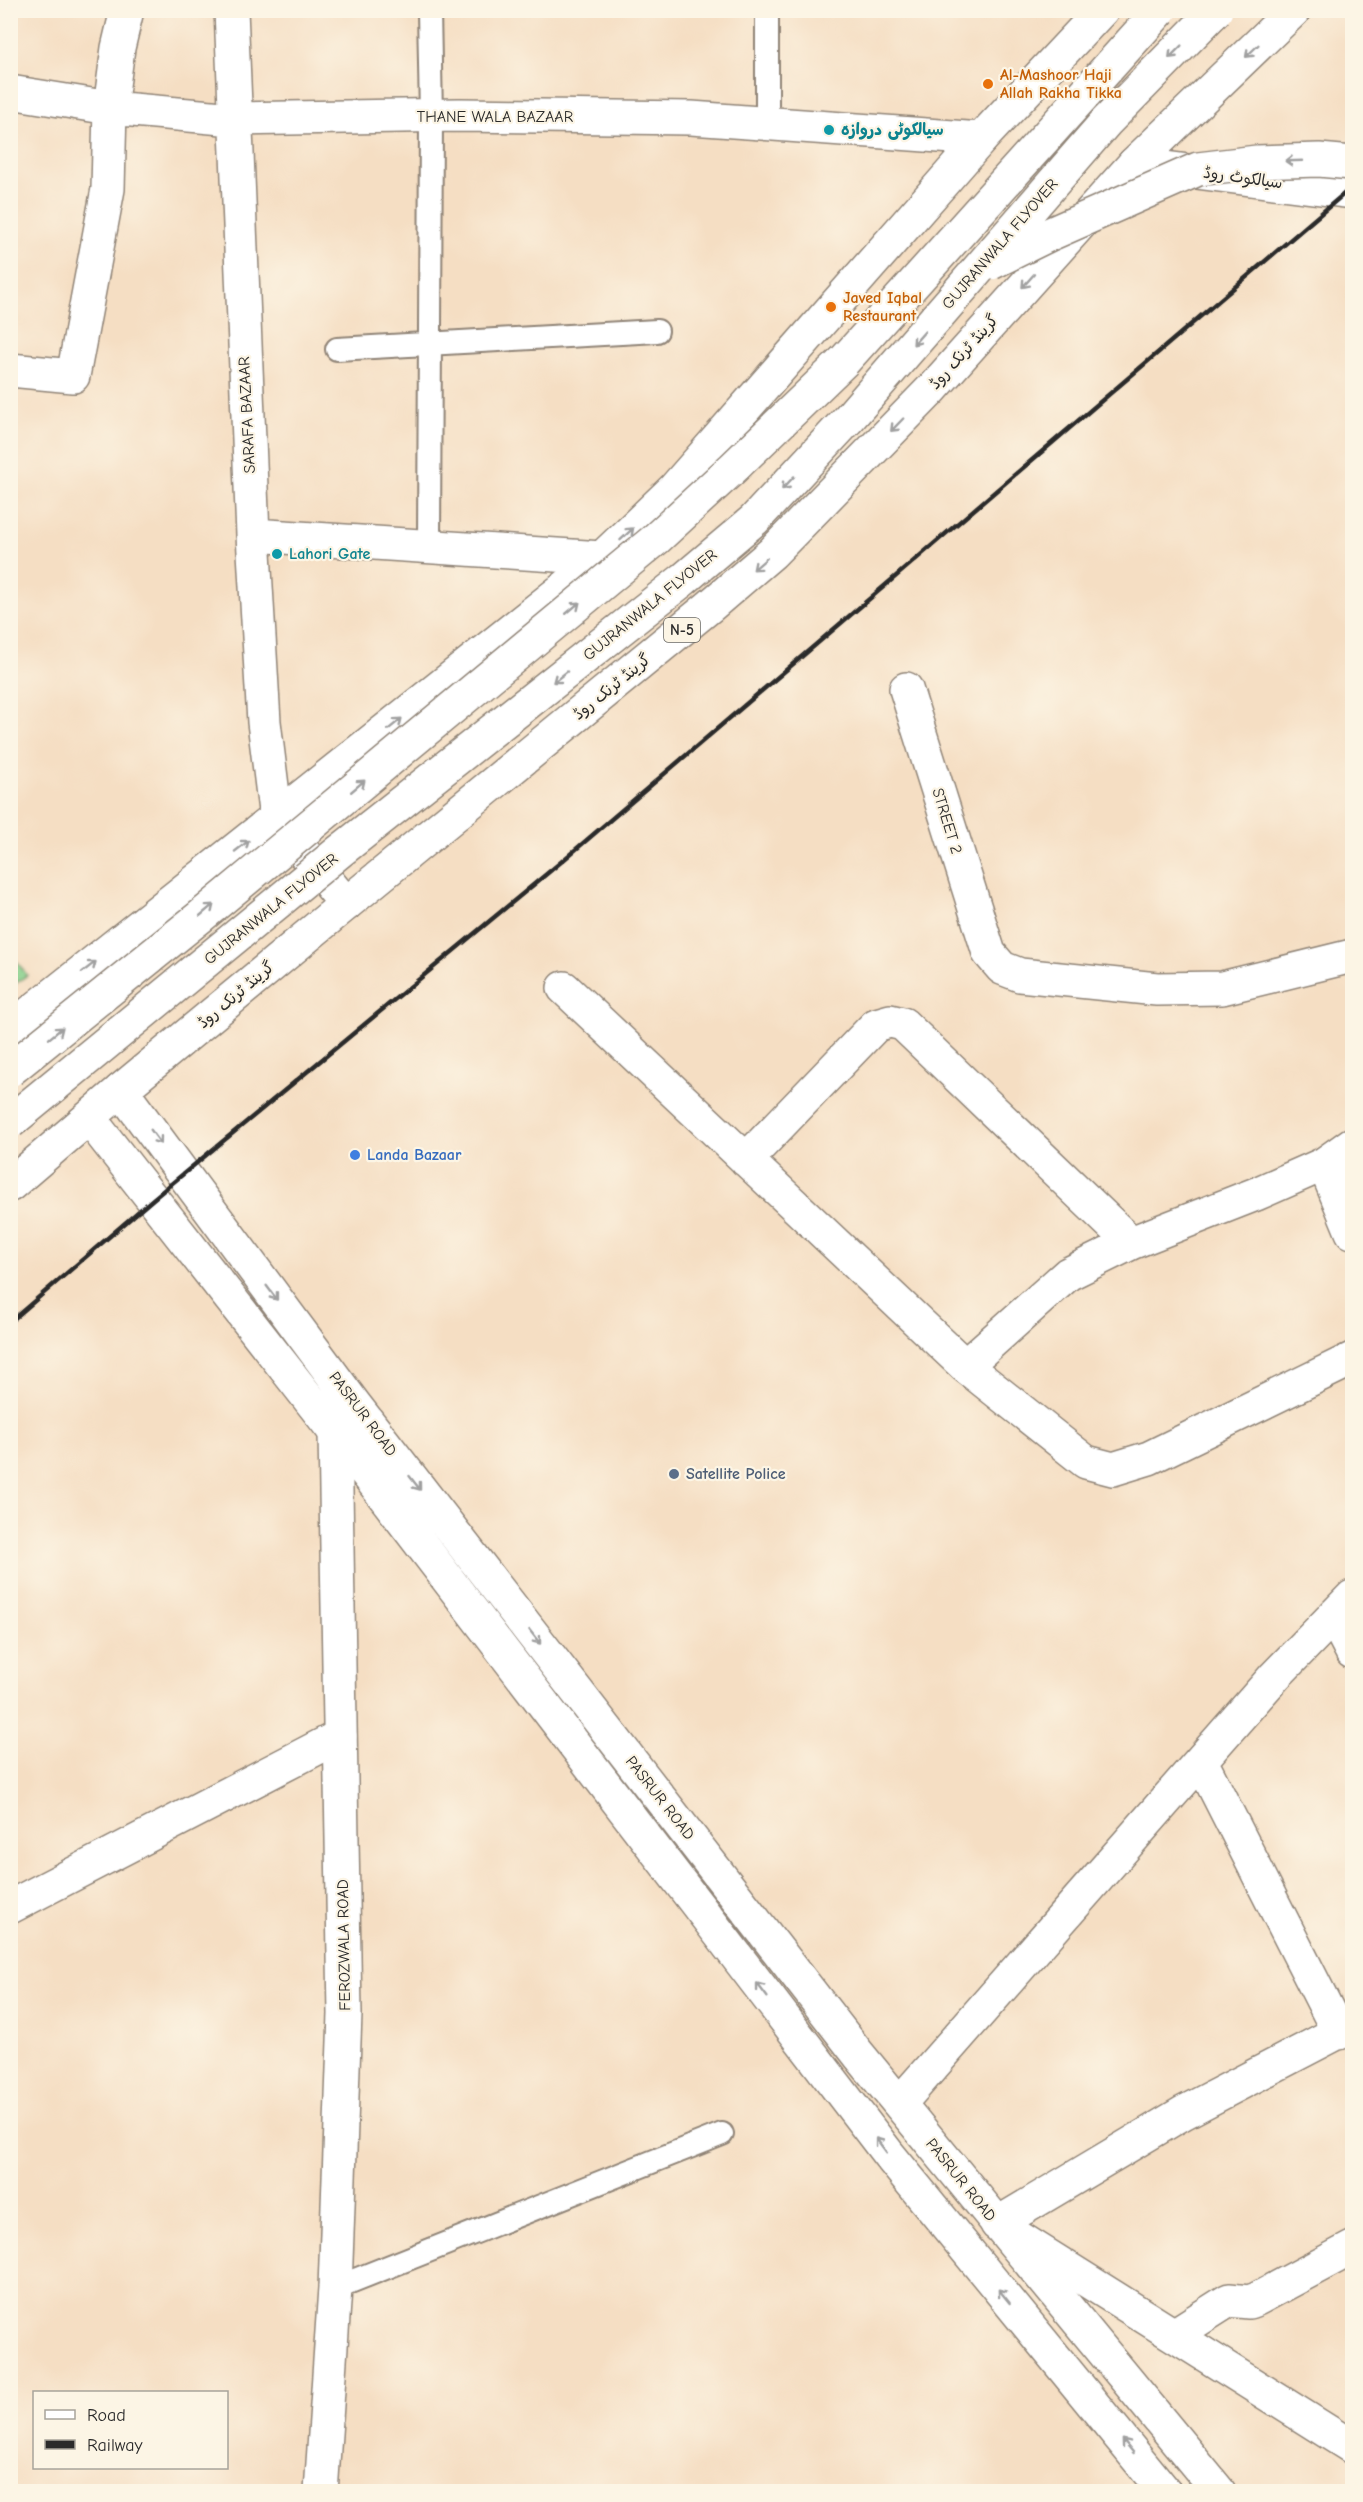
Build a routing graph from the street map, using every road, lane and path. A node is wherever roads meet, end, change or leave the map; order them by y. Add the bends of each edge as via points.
1 (127, 10) edge
2 (231, 10) edge
3 (429, 10) edge
4 (766, 10) edge
5 (1102, 10) edge
6 (1160, 10) edge
7 (1216, 10) edge
8 (1294, 10) edge
9 (10, 92) edge
10 (110, 108) junction
11 (431, 116) junction
12 (234, 119) junction
13 (767, 124) junction
14 (981, 140) junction
15 (1353, 163) edge
16 (1134, 164) junction
17 (1353, 192) edge
18 (978, 270) junction
19 (657, 331) dead end
20 (430, 344) junction
21 (336, 349) dead end
22 (10, 370) edge
23 (253, 535) junction
24 (429, 546) junction
25 (602, 558) junction
26 (906, 689) dead end
27 (276, 819) junction
28 (346, 904) junction
29 (1353, 956) edge
30 (564, 988) dead end
31 (10, 1029) edge
32 (10, 1070) edge
33 (122, 1090) junction
34 (89, 1119) junction
35 (10, 1122) edge
36 (1353, 1144) edge
37 (746, 1160) junction
38 (1324, 1164) junction
39 (10, 1185) edge
40 (1353, 1232) edge
41 (1131, 1243) junction
42 (1353, 1359) edge
43 (965, 1366) junction
44 (354, 1404) junction
45 (335, 1432) junction
46 (1343, 1607) edge
47 (1353, 1652) edge
48 (340, 1736) junction
49 (1201, 1761) junction
50 (10, 1907) edge
51 (1346, 2029) edge
52 (900, 2103) junction
53 (722, 2134) dead end
54 (997, 2224) junction
55 (1353, 2248) edge
56 (335, 2288) junction
57 (1174, 2335) junction
58 (1353, 2447) edge
59 (321, 2492) edge
60 (1165, 2492) edge
61 (1219, 2492) edge

1 - 10 main road
2 - 12 main road, SARAFA BAZAAR
3 - 11 lane
4 - 13 lane
5 - 14 main road
32 -> 6 main road, bridge via 656,539 844,361
7 -> 18 main road, GUJRANWALA FLYOVER, bridge via 1106,122
8 -> 16 main road, گرینڈ ٹرنک روڈ / N-5
9 - 10 main road, THANE WALA BAZAAR
10 - 12 main road, THANE WALA BAZAAR
10 - 22 main road via 108,189 73,376
11 - 12 main road, THANE WALA BAZAAR
11 - 13 main road, THANE WALA BAZAAR via 691,118
11 - 20 lane
12 - 23 main road, SARAFA BAZAAR
13 - 14 main road, THANE WALA BAZAAR
25 -> 14 main road via 674,489
15 -> 18 main road, bridge via 1257,162 1198,169
16 - 17 main road, سیالکوٹ روڈ
16 -> 28 main road, گرینڈ ٹرنک روڈ / N-5 via 932,389 772,554
18 -> 35 main road, GUJRANWALA FLYOVER, bridge via 754,520 340,851
19 - 20 lane
20 - 21 lane
20 - 24 lane
23 - 24 main road
23 - 27 main road, SARAFA BAZAAR via 264,722
24 - 25 main road
27 -> 25 main road
26 - 29 main road, STREET 2 via 989,952 1002,968 1020,975 1157,989 1222,988
27 - 28 main road
31 -> 27 main road
28 - 33 main road, گرینڈ ٹرنک روڈ / N-5
30 - 37 main road
33 - 34 main road, گرینڈ ٹرنک روڈ / N-5
33 -> 44 main road, PASRUR ROAD
34 - 39 main road, گرینڈ ٹرنک روڈ / N-5
34 - 45 main road, PASRUR ROAD
36 - 38 main road
37 - 41 main road via 876,1025 890,1021 903,1024
37 - 43 main road
38 - 40 main road
38 - 41 main road
41 - 43 main road via 1068,1274
42 - 43 main road via 1149,1458 1113,1469 1086,1462
44 - 45 main road
44 -> 52 main road, PASRUR ROAD
45 - 48 main road, FEROZWALA ROAD
60 -> 45 main road, PASRUR ROAD via 888,2155
46 - 47 main road
46 - 49 main road via 1275,1676
48 - 50 main road
48 - 56 main road, FEROZWALA ROAD via 345,2014
49 - 51 main road
49 - 52 main road
51 - 54 main road via 1183,2113
52 - 54 main road, PASRUR ROAD
53 - 56 lane
54 - 57 main road
54 - 61 main road, PASRUR ROAD
55 - 57 main road via 1257,2299 1229,2300
56 - 59 main road, FEROZWALA ROAD
57 - 58 main road

